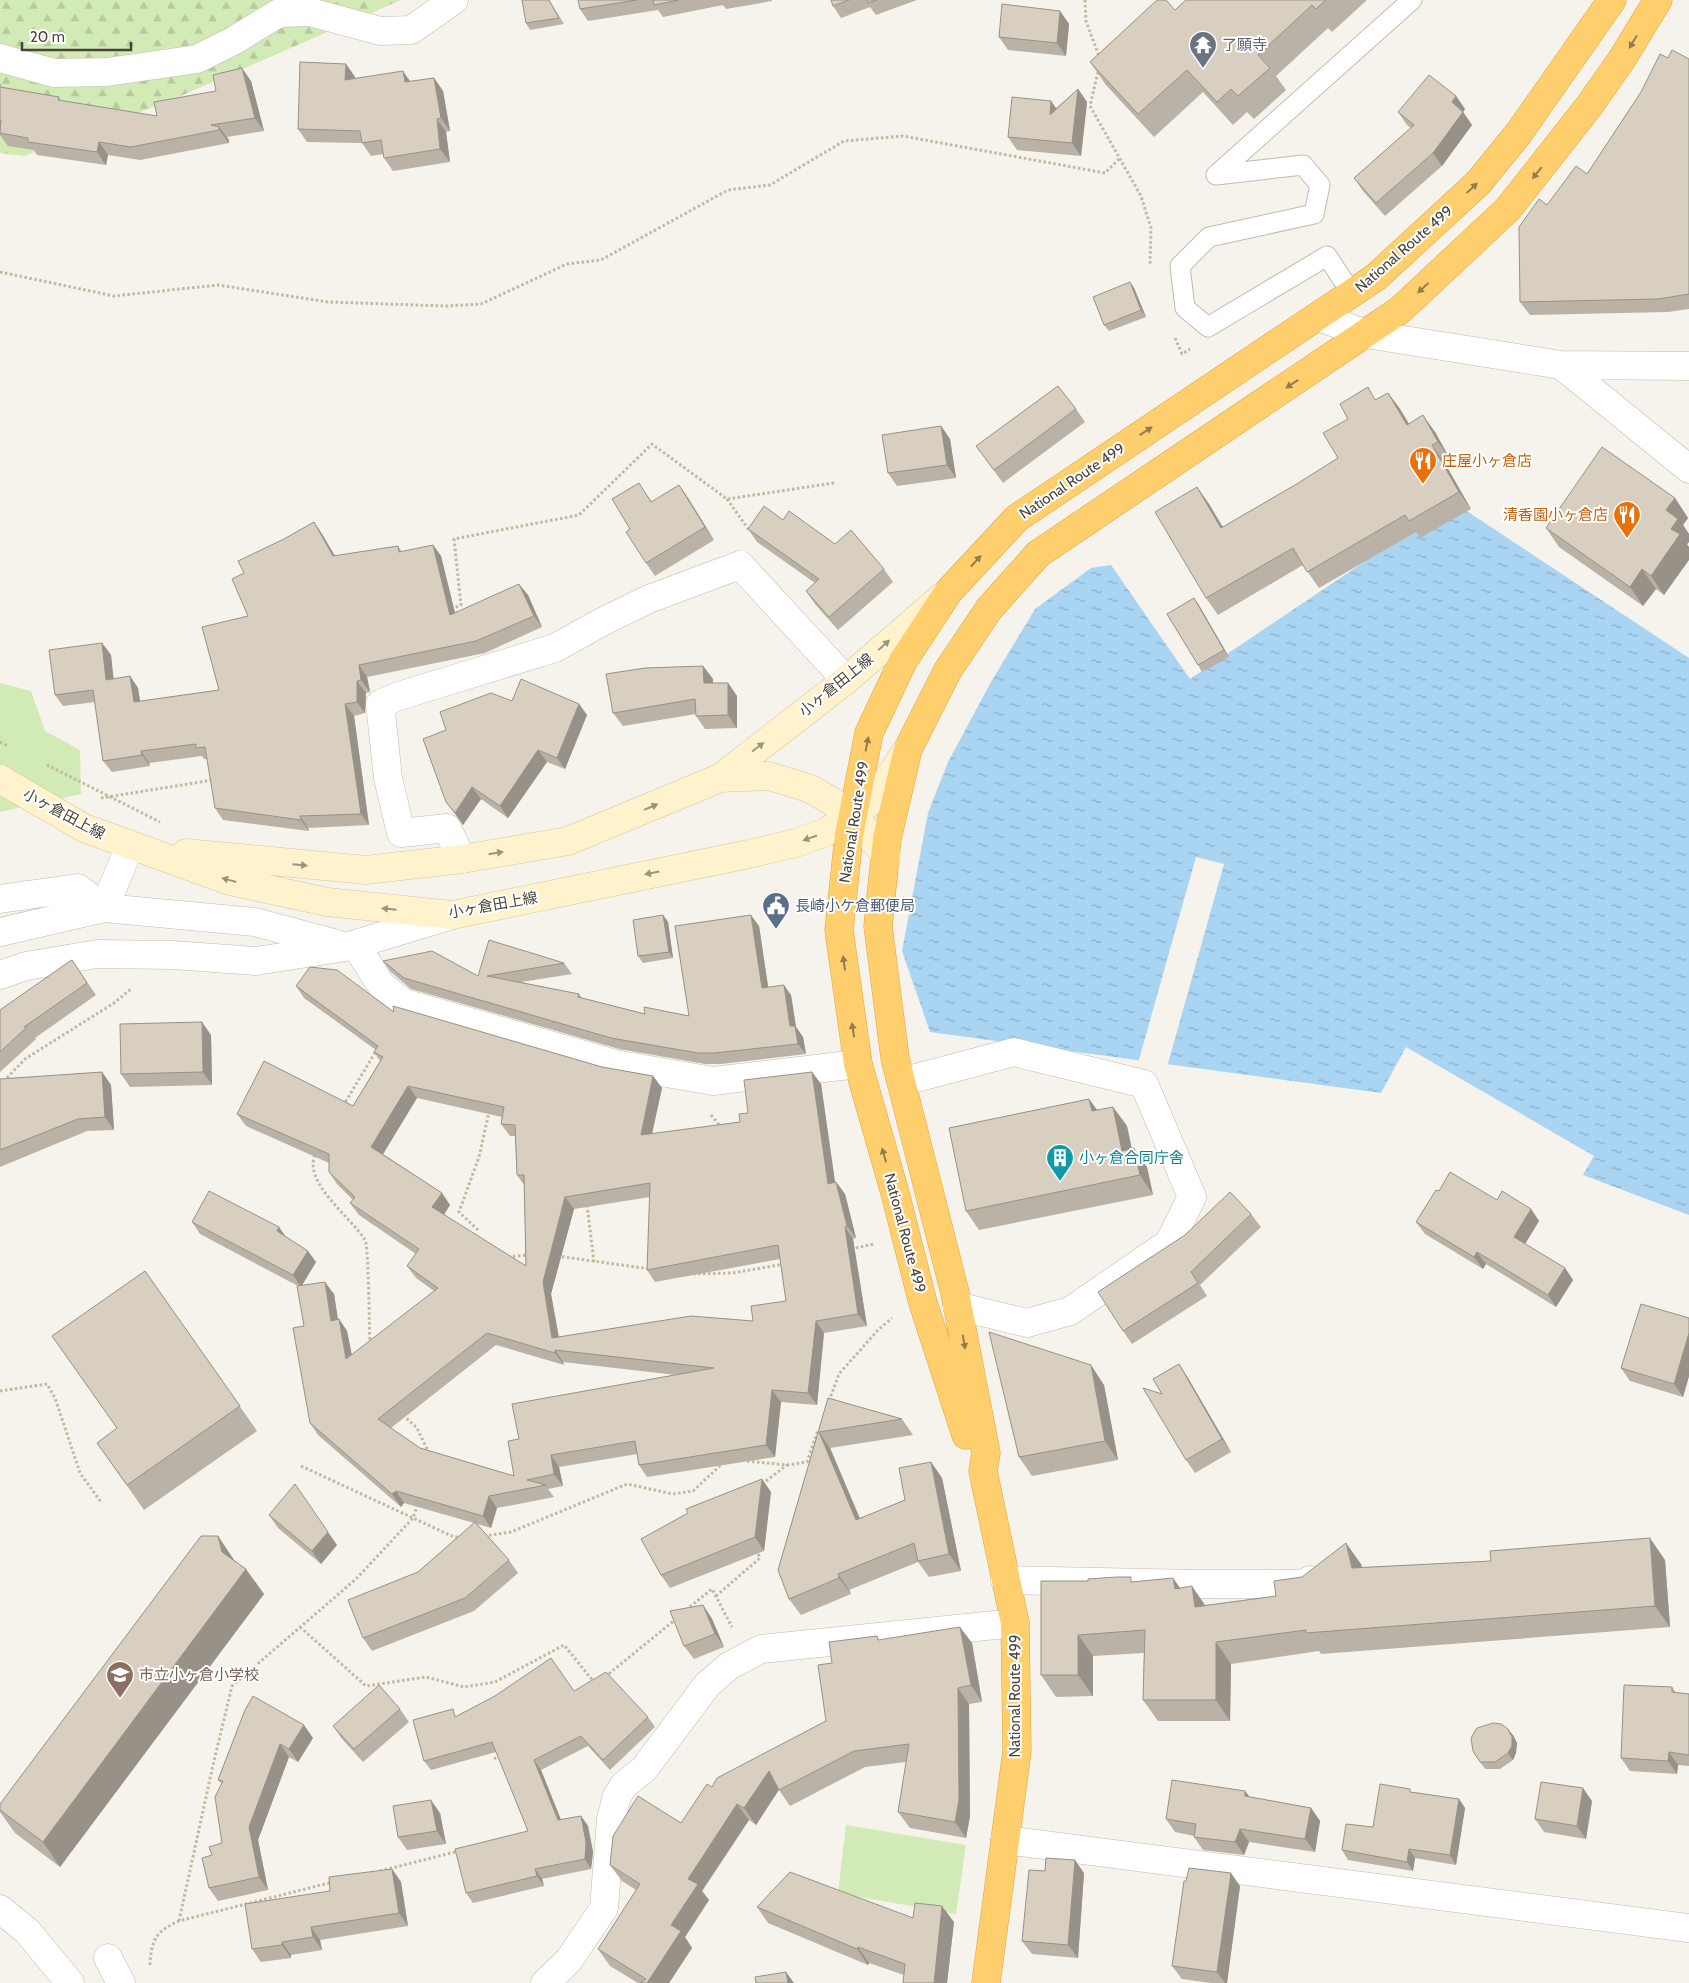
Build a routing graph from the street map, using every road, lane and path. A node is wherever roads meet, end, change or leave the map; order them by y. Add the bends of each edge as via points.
1 (454, 0) edge
2 (1085, 0) edge
3 (1412, 0) edge
4 (1612, 0) edge
5 (1658, 0) edge
6 (0, 58) edge
7 (1101, 62) edge
8 (1099, 70) edge
9 (0, 272) edge
10 (1352, 294) junction
11 (1319, 317) junction
12 (1366, 334) junction
13 (1560, 366) junction
14 (1689, 366) edge
15 (1689, 469) edge
16 (834, 483) dead end
17 (949, 591) junction
18 (442, 613) edge
19 (846, 680) junction
20 (0, 742) edge
21 (9, 746) dead end
22 (908, 749) junction
23 (44, 764) dead end
24 (720, 778) junction
25 (0, 779) edge
26 (215, 780) edge
27 (99, 799) dead end
28 (853, 814) junction
29 (160, 822) dead end
30 (130, 846) junction
31 (886, 856) junction
32 (462, 859) junction
33 (0, 899) edge
34 (104, 908) junction
35 (452, 915) junction
36 (0, 932) edge
37 (351, 946) junction
38 (173, 955) junction
39 (0, 975) edge
40 (404, 1003) junction
41 (858, 1064) junction
42 (701, 1078) junction
43 (901, 1082) junction
44 (0, 1084) edge
45 (490, 1109) edge
46 (339, 1112) edge
47 (725, 1132) edge
48 (316, 1154) edge
49 (586, 1198) edge
50 (478, 1230) dead end
51 (906, 1237) junction
52 (843, 1251) edge
53 (539, 1254) edge
54 (548, 1254) edge
55 (768, 1258) edge
56 (504, 1259) edge
57 (594, 1262) junction
58 (788, 1264) edge
59 (770, 1268) junction
60 (653, 1270) edge
61 (683, 1274) edge
62 (921, 1295) junction
63 (957, 1306) junction
64 (370, 1347) edge
65 (0, 1391) edge
66 (396, 1409) edge
67 (826, 1409) edge
68 (820, 1427) edge
69 (729, 1458) edge
70 (428, 1460) edge
71 (738, 1460) edge
72 (787, 1465) junction
73 (301, 1466) dead end
74 (983, 1471) junction
75 (757, 1487) edge
76 (419, 1501) edge
77 (102, 1502) dead end
78 (413, 1518) junction
79 (462, 1537) edge
80 (478, 1537) edge
81 (753, 1542) edge
82 (1332, 1565) edge
83 (1005, 1580) junction
84 (716, 1596) junction
85 (1015, 1623) junction
86 (300, 1627) junction
87 (747, 1657) junction
88 (502, 1754) edge
89 (494, 1759) edge
90 (1005, 1840) junction
91 (467, 1849) edge
92 (371, 1873) edge
93 (342, 1880) edge
94 (0, 1909) edge
95 (179, 1921) junction
96 (1689, 1928) edge
97 (108, 1958) dead end
98 (149, 1972) dead end
99 (70, 1983) edge
100 (121, 1983) edge
101 (545, 1983) edge
102 (986, 1983) edge

1 - 6 street via 411,30 380,31 310,12 279,13 197,59 107,72 54,73
2 - 7 path via 1086,21
3 - 10 lane via 1216,175 1303,165 1320,185 1314,214 1209,237 1180,266 1185,308 1208,328 1327,256
10 -> 4 highway, National Route 499 via 1376,277 1478,184 1518,134
5 -> 12 highway, National Route 499 via 1589,106 1508,209 1400,310
8 - 9 path via 1090,106 1120,159 1105,173 903,136 844,141 770,184 728,190 601,260 567,264 482,304 328,302 218,285 114,296
10 - 11 highway, National Route 499
11 - 12 street
17 -> 11 highway, National Route 499 via 1016,518
12 - 13 street
12 -> 22 highway, National Route 499 via 1038,554 989,609 948,670
13 - 14 street
13 - 15 street
16 - 18 path via 727,499 652,444 579,516 454,540 461,605
19 -> 17 main road, 小ヶ倉田上線
28 -> 17 highway, National Route 499 via 870,733 903,661
24 -> 19 main road, 小ヶ倉田上線
19 - 32 street via 740,565 649,600 555,648 380,704 388,778 401,833 447,828
20 - 21 path, bridge
22 - 28 main road, 小ヶ倉田上線 via 875,799
22 - 31 highway, National Route 499
23 - 29 path, bridge
24 - 28 main road, 小ヶ倉田上線 via 770,776 811,789
32 -> 24 main road, 小ヶ倉田上線 via 568,841
25 - 30 main road, 小ヶ倉田上線, bridge via 84,828
26 - 27 path
28 - 31 main road, 小ヶ倉田上線
28 -> 35 main road, 小ヶ倉田上線 via 826,832 796,843
41 -> 28 highway, National Route 499 via 839,930
30 -> 32 main road, 小ヶ倉田上線 via 232,859 366,870
30 - 34 street
35 -> 30 main road, 小ヶ倉田上線 via 327,902 230,881
31 - 43 highway, National Route 499 via 878,926
33 - 34 street via 78,888
34 - 36 street
34 - 37 street via 255,922
35 - 37 street
37 - 38 street via 256,961
37 - 40 street via 381,985
38 - 39 street via 97,954 43,963
38 - 44 path via 114,1003 25,1059
40 - 42 street via 615,1064
40 - 46 path
41 - 42 street via 713,1081
51 -> 41 highway, National Route 499
42 - 47 path via 707,1110
43 - 63 highway, National Route 499
43 - 63 street via 1014,1052 1144,1084 1192,1197 1169,1243 1070,1311 1027,1323
45 - 50 path via 459,1212
48 - 64 path via 312,1162 315,1179 366,1242
49 - 57 path
51 - 52 path
51 - 62 highway, National Route 499
53 - 56 path
54 - 57 path
55 - 59 path
57 - 60 path
58 - 59 path
59 - 61 path
62 - 67 path via 878,1330 839,1374
62 - 74 highway, National Route 499 via 972,1458
63 -> 74 highway, National Route 499 via 986,1453
65 - 77 path via 46,1384 55,1398 80,1473
66 - 70 path via 417,1428 429,1452
68 - 72 path via 807,1462
69 - 80 path via 693,1491 673,1494 627,1484 512,1532
71 - 72 path
72 - 75 path
73 - 78 path
74 - 83 highway, National Route 499
76 - 78 path
78 - 79 path via 454,1537
78 - 86 path via 356,1579
81 - 84 path via 760,1558
82 - 83 street via 1302,1584
83 - 85 highway, National Route 499
84 - 86 path via 712,1589 596,1684 564,1645 495,1682 464,1687 426,1677 366,1686
84 - 87 path
85 - 87 street via 761,1650
85 - 90 highway, National Route 499 via 1017,1751
86 - 95 path via 232,1686
87 - 101 street via 729,1666 707,1685 644,1769 624,1785 617,1796 611,1819 604,1908 569,1960
88 - 89 path
90 - 96 street
90 - 102 highway, National Route 499
91 - 92 path
93 - 95 path
94 - 99 street via 27,1932
95 - 98 path via 164,1928 155,1938
97 - 100 street

